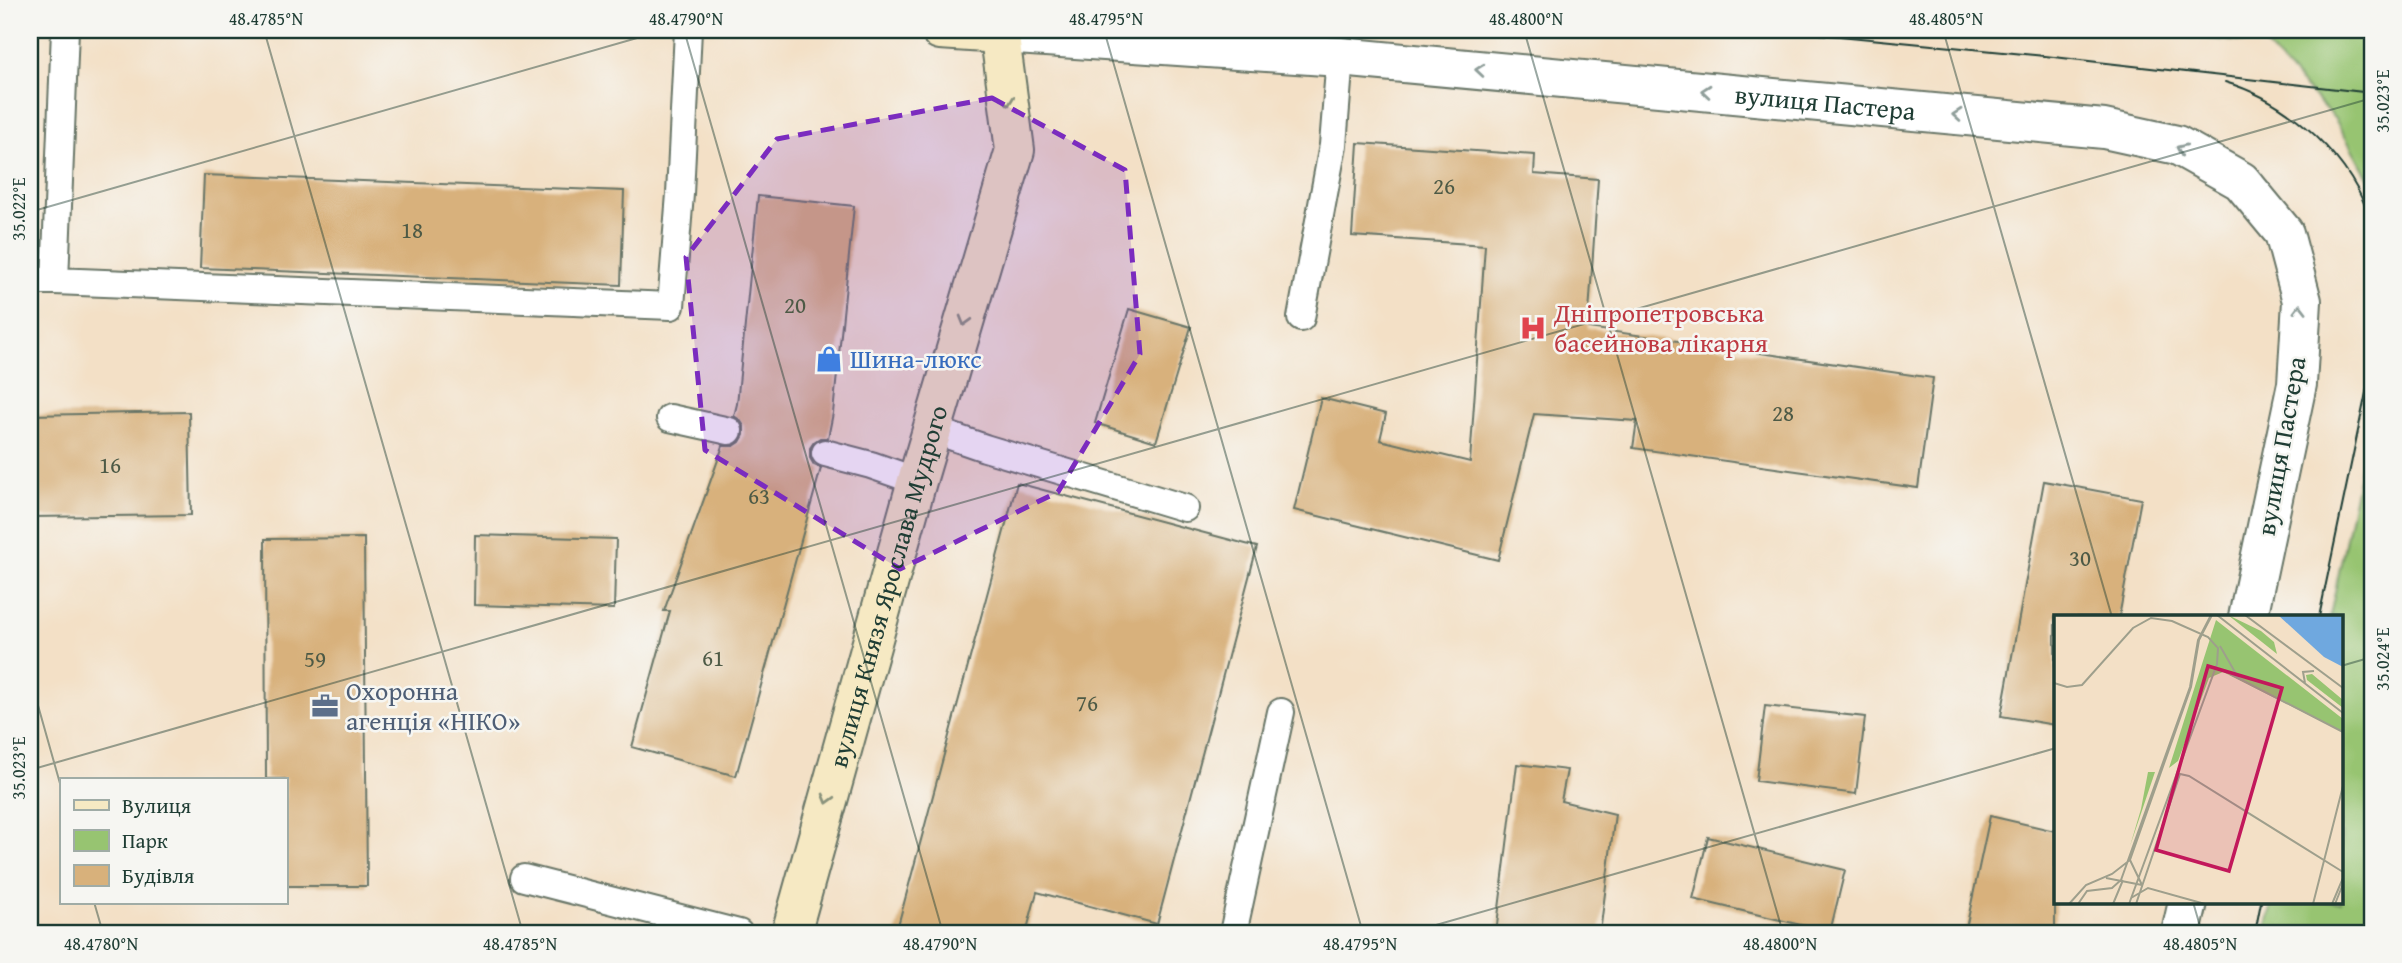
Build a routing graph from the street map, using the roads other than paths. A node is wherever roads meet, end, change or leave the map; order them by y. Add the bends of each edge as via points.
1 (65, 30) edge
2 (688, 30) edge
3 (940, 30) edge
4 (1000, 32) edge
5 (1340, 57) junction
6 (42, 281) edge
7 (1301, 318) dead end
8 (670, 418) dead end
9 (729, 430) dead end
10 (933, 430) junction
11 (825, 453) dead end
12 (917, 481) junction
13 (1185, 508) dead end
14 (2248, 615) edge
15 (1281, 712) dead end
16 (524, 878) dead end
17 (2188, 904) edge
18 (740, 933) edge
19 (791, 933) edge
20 (1233, 933) edge
21 (2181, 933) edge

1 - 6 lane
2 - 6 lane via 671,306
3 - 4 main road, вулиця Пастера
4 - 5 street, вулиця Пастера
4 -> 10 main road, вулиця Князя Ярослава Мудрого via 1015,150
5 - 7 lane via 1333,145
14 -> 5 street, вулиця Пастера via 2297,384 2302,301 2284,233 2241,181 2177,145 2104,128
8 - 9 lane
10 - 12 main road, вулиця Князя Ярослава Мудрого
10 - 13 lane
11 - 12 lane
12 -> 19 main road, вулиця Князя Ярослава Мудрого
15 - 20 lane
16 - 18 lane
17 - 21 street

